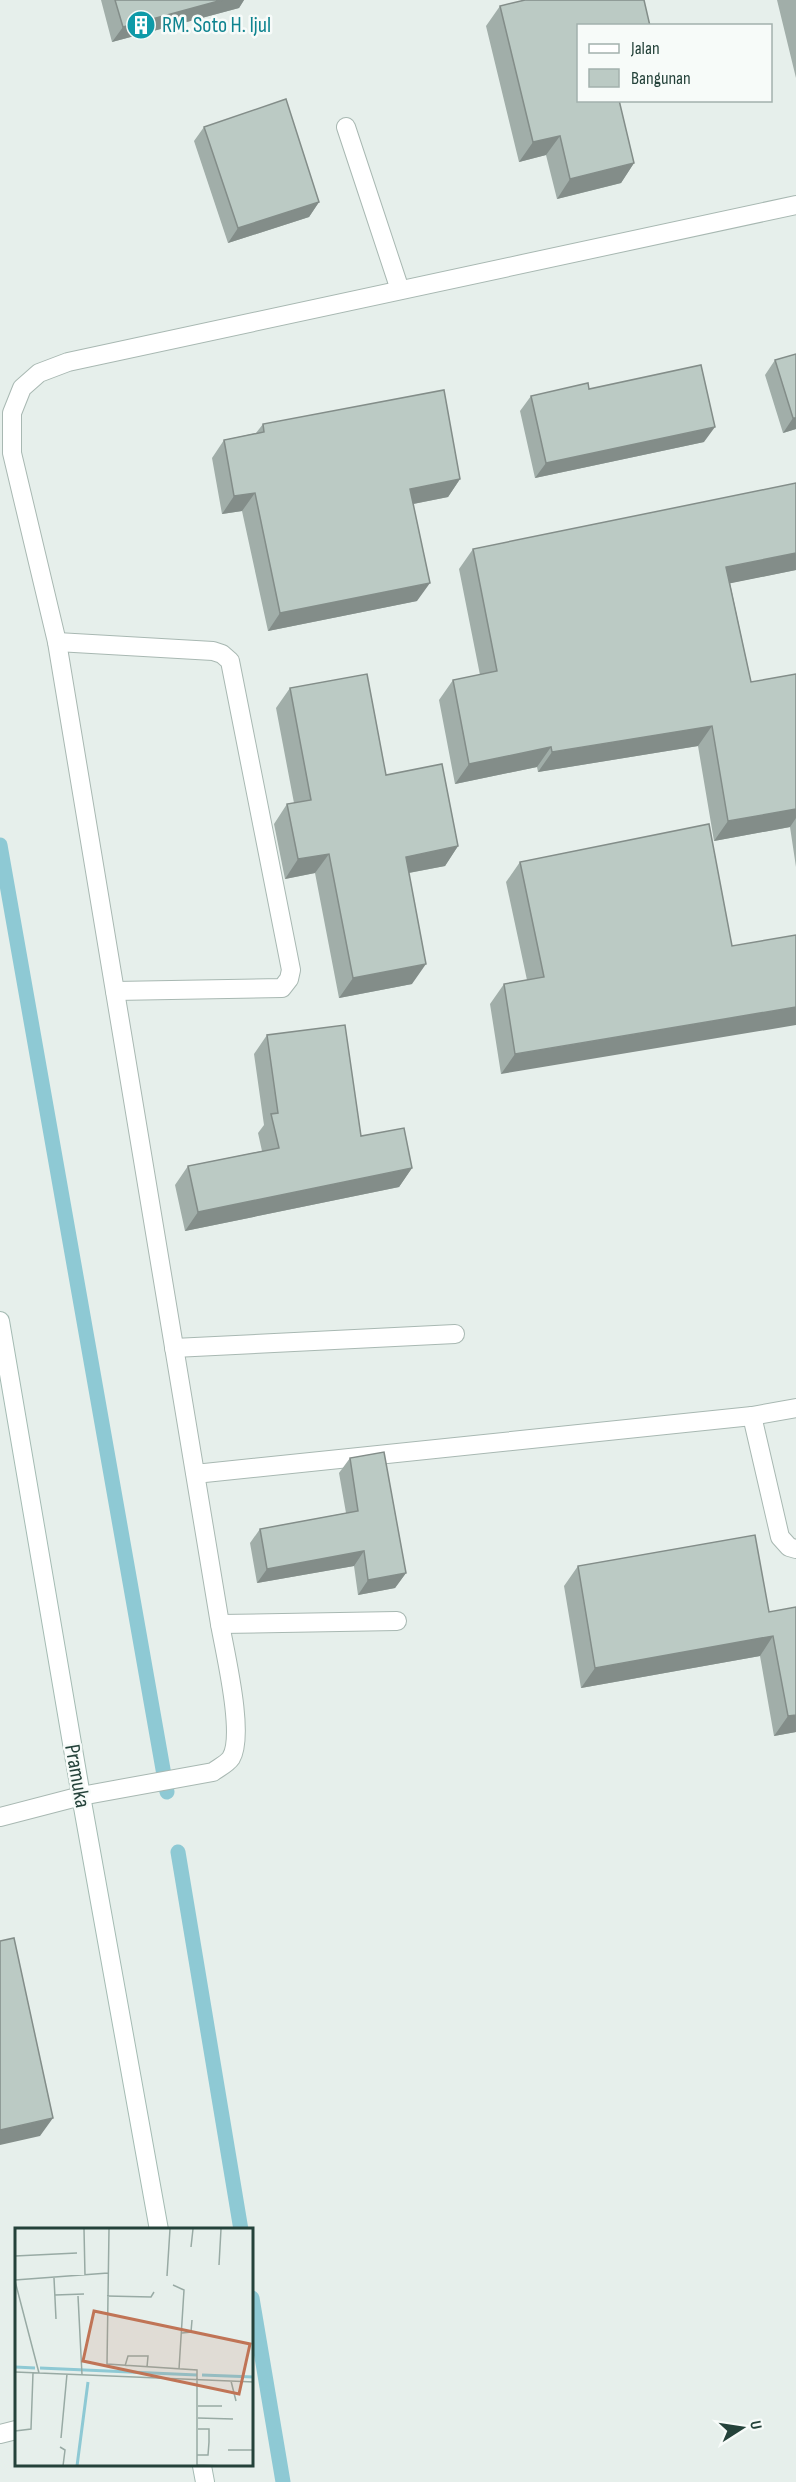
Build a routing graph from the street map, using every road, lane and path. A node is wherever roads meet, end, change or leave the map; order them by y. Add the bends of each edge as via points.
1 (345, 127) dead end
2 (796, 205) edge
3 (400, 290) junction
4 (57, 642) junction
5 (115, 991) junction
6 (0, 1321) edge
7 (455, 1334) dead end
8 (174, 1348) junction
9 (796, 1408) edge
10 (752, 1416) junction
11 (195, 1474) junction
12 (796, 1549) edge
13 (397, 1621) dead end
14 (220, 1624) junction
15 (81, 1796) junction
16 (0, 1817) edge
17 (159, 2228) edge
18 (15, 2430) edge
19 (0, 2434) edge
20 (202, 2467) edge
21 (205, 2482) edge

1 - 3 street
2 - 3 street
3 - 4 street via 68,362 39,373 22,388 12,413 12,453
4 - 5 street
4 - 5 street via 213,651 230,662 291,970 282,988
5 - 8 street
6 - 15 street, Pramuka
7 - 8 street
8 - 11 street
9 - 10 street
10 - 11 street
10 - 12 street via 780,1537
11 - 14 street
13 - 14 street
14 - 15 street via 236,1726 236,1745 230,1760 213,1772
15 - 16 street
15 - 17 street, Pramuka
18 - 19 street
20 - 21 street

